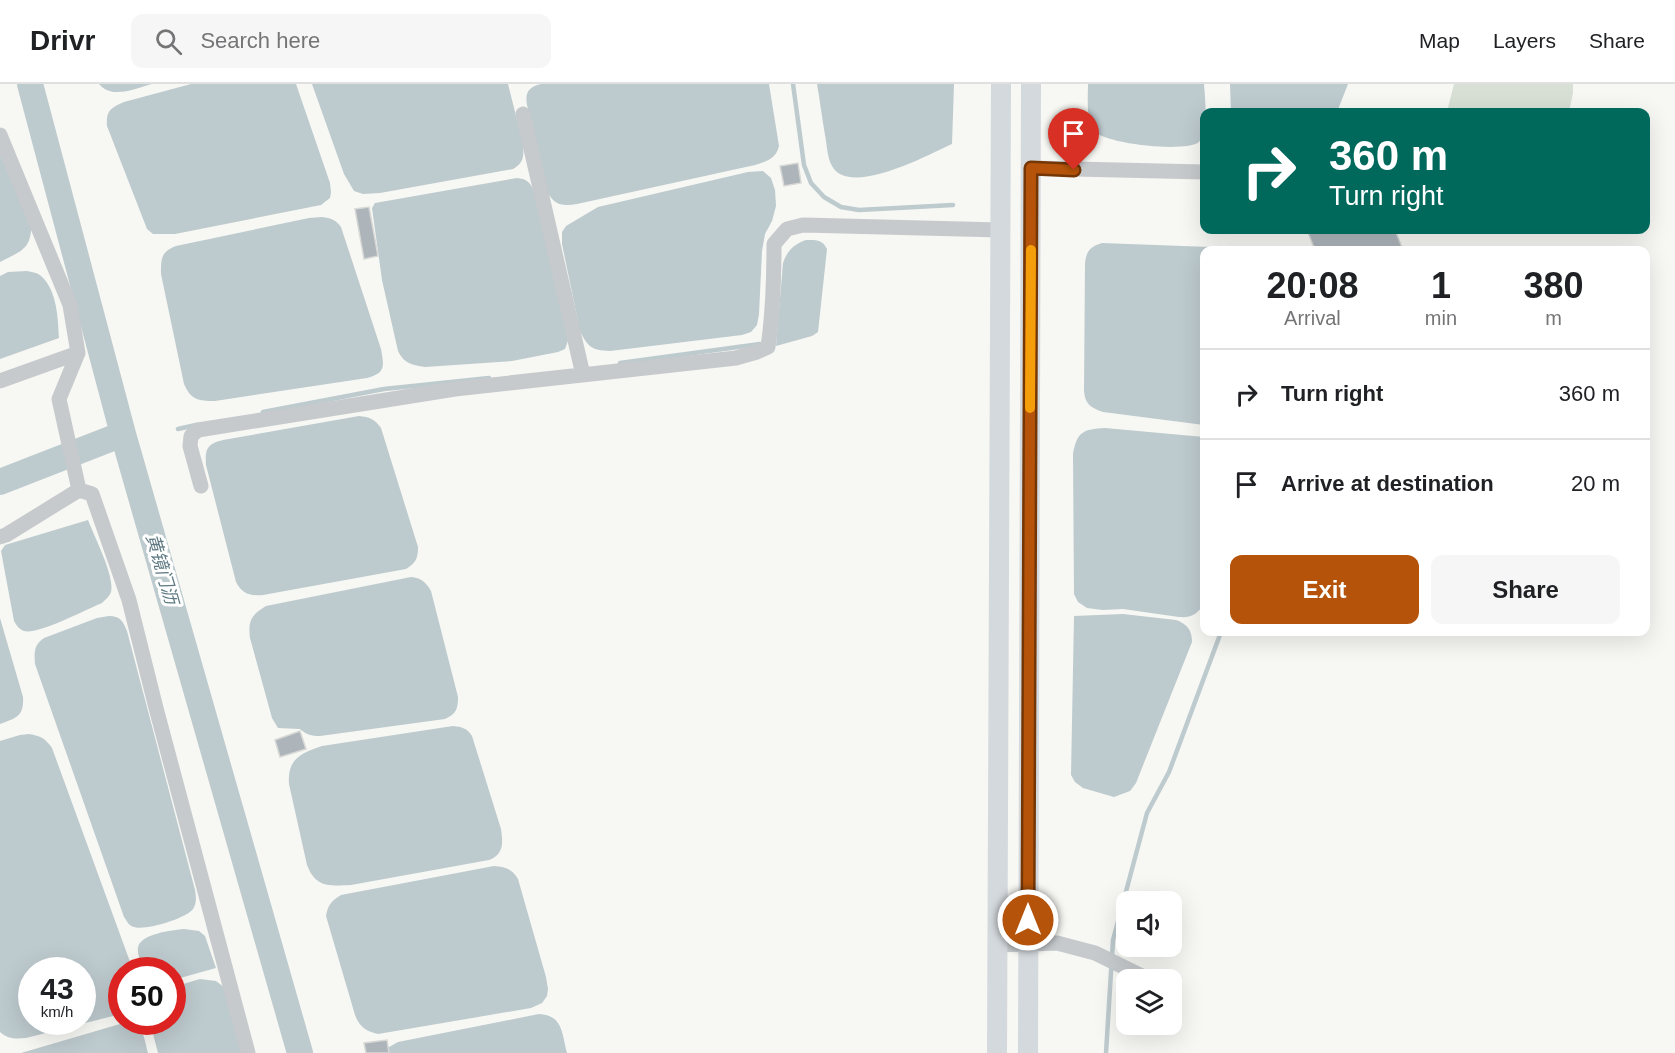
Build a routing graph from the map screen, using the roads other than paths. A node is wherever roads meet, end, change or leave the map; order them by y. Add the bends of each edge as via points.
1 (1001, 84) edge
2 (1031, 84) edge
3 (523, 114) dead end
4 (0, 135) edge
5 (1031, 168) junction
6 (1200, 172) edge
7 (1000, 230) junction
8 (78, 353) junction
9 (583, 375) junction
10 (0, 381) edge
11 (201, 486) dead end
12 (79, 490) junction
13 (0, 537) edge
14 (1028, 943) junction
15 (998, 945) junction
16 (1128, 969) edge
17 (248, 1053) edge
18 (997, 1053) edge
19 (1028, 1053) edge

1 - 7 main road
2 - 5 main road
3 - 9 lane
4 - 8 lane via 70,305
5 - 6 lane
5 - 14 main road
7 - 9 lane via 803,225 787,229 774,244 768,347 736,358
7 - 15 main road
8 - 10 lane
8 - 12 lane via 59,399
9 - 11 lane via 455,389 198,430 191,436 190,446
12 - 13 lane
12 - 17 lane via 92,494 129,600
14 - 15 lane
14 - 16 lane via 1057,943 1095,952
14 - 19 main road
15 - 18 main road

